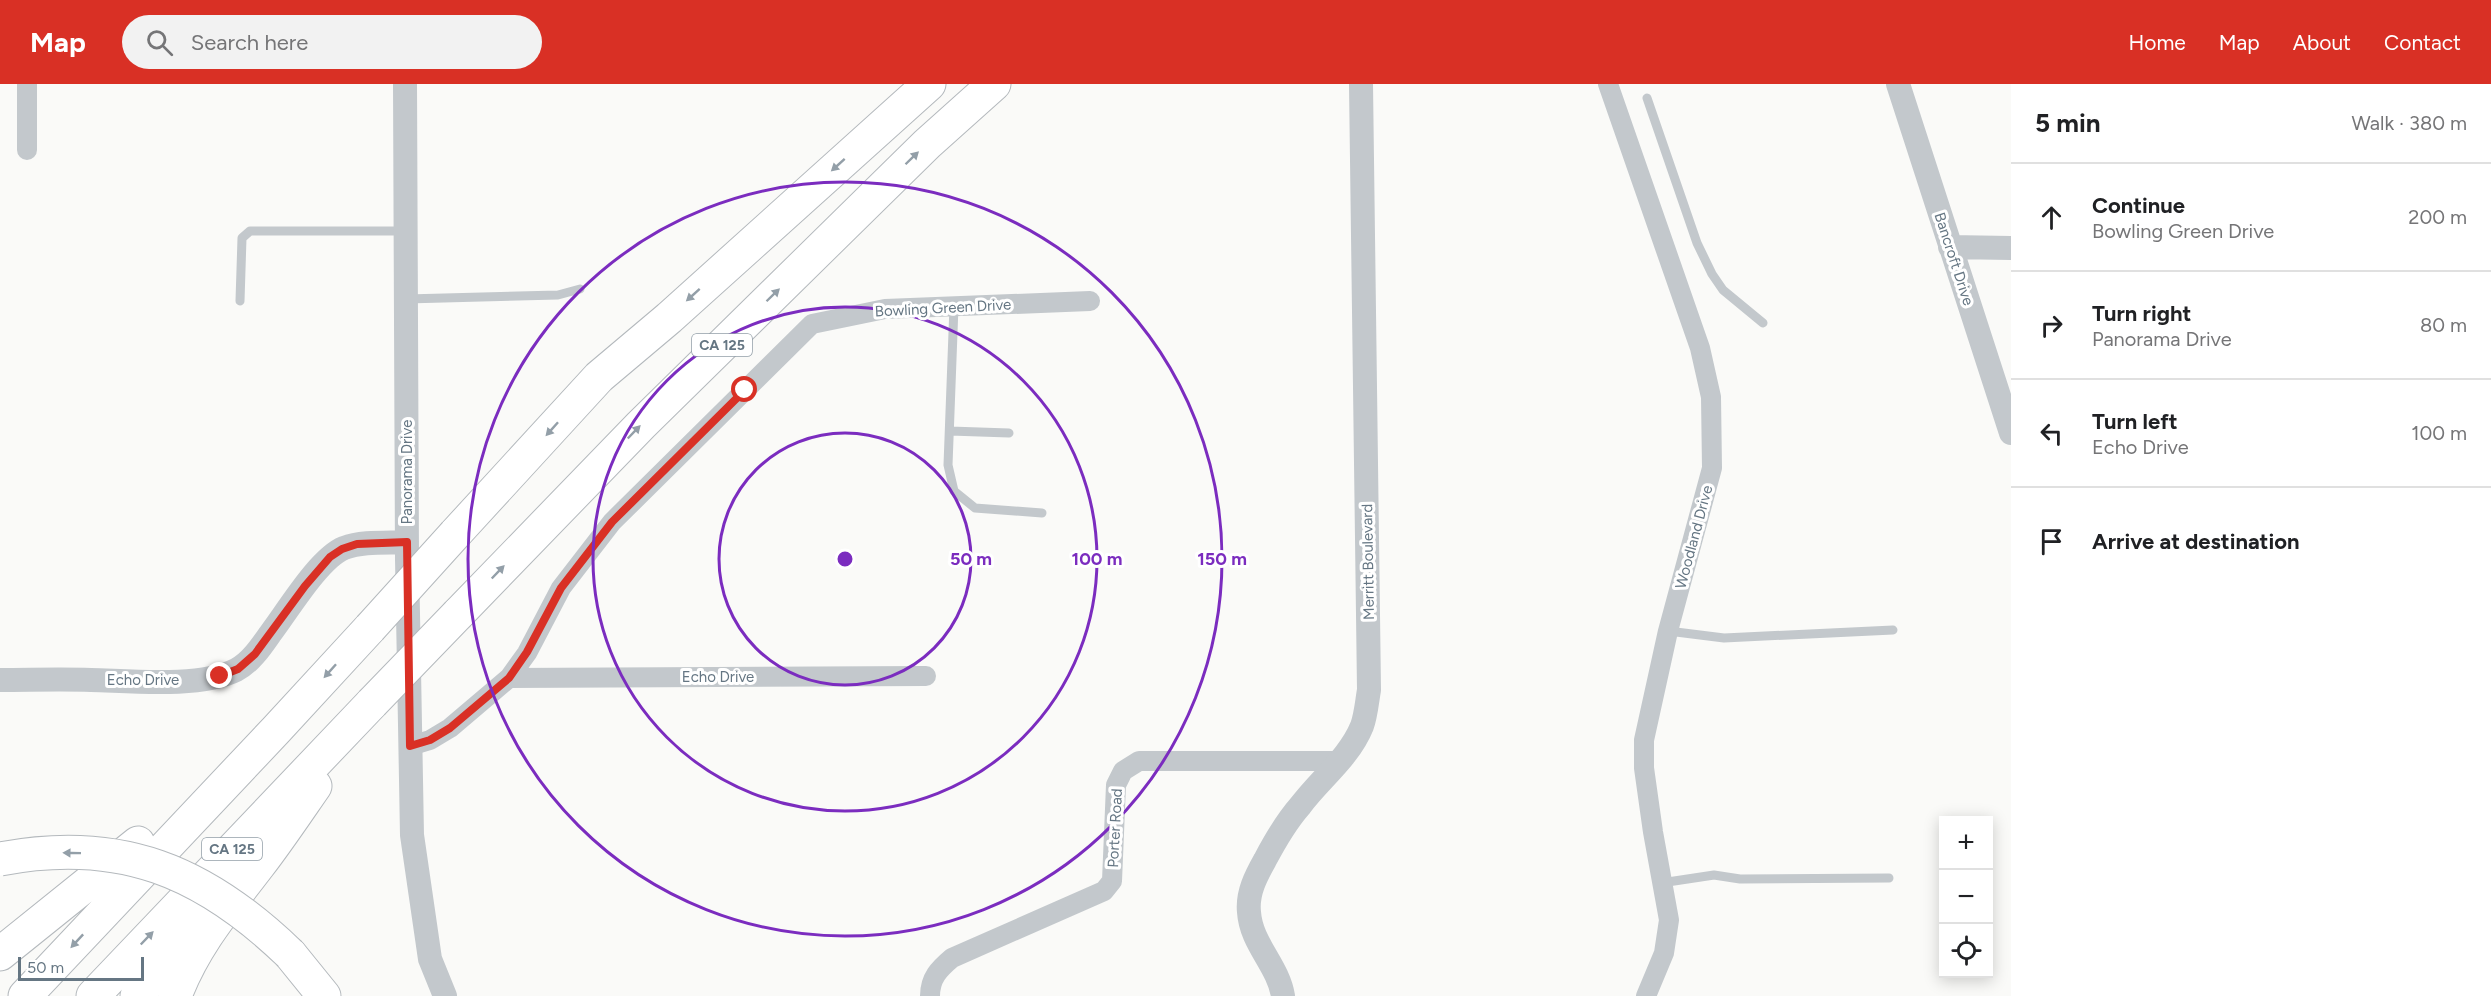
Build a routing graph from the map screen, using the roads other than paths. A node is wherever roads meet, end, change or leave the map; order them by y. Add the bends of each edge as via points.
1 (27, 84) edge
2 (405, 84) edge
3 (929, 84) edge
4 (994, 84) edge
5 (1361, 84) edge
6 (1608, 84) edge
7 (1898, 84) edge
8 (1647, 98) dead end
9 (27, 150) dead end
10 (406, 231) junction
11 (1950, 247) junction
12 (2011, 248) edge
13 (580, 289) dead end
14 (406, 299) junction
15 (240, 301) dead end
16 (1090, 302) dead end
17 (954, 306) junction
18 (1763, 323) dead end
19 (950, 431) junction
20 (2011, 433) edge
21 (1009, 434) dead end
22 (1042, 513) dead end
23 (407, 542) junction
24 (1893, 630) dead end
25 (1668, 631) junction
26 (926, 676) dead end
27 (509, 678) junction
28 (0, 680) edge
29 (372, 703) junction
30 (276, 730) junction
31 (410, 746) junction
32 (1341, 761) junction
33 (0, 860) edge
34 (1889, 878) dead end
35 (1661, 883) junction
36 (0, 954) edge
37 (25, 996) edge
38 (93, 996) edge
39 (137, 996) edge
40 (175, 996) edge
41 (324, 996) edge
42 (445, 996) edge
43 (930, 996) edge
44 (1283, 996) edge
45 (1646, 996) edge

1 - 9 street
2 - 10 street, Panorama Drive
3 -> 30 highway, CA 125, bridge via 599,377
29 -> 4 highway, CA 125, bridge via 641,425 927,144
5 - 32 street, Merritt Boulevard via 1369,690 1362,726
6 - 25 street, Woodland Drive via 1700,348 1711,397 1712,468
7 - 11 street, Bancroft Drive
8 - 18 lane via 1697,243 1712,274 1724,290
10 - 14 street, Panorama Drive
10 - 15 lane via 250,231 242,238
11 - 12 street
11 - 20 street, Bancroft Drive
13 - 14 lane via 558,295
14 - 23 street, Panorama Drive
16 - 17 street, Bowling Green Drive
17 - 19 lane
17 - 27 street, Bowling Green Drive via 885,309 812,324 612,522 561,588
19 - 21 lane
19 - 22 lane via 948,465 954,491 975,508
23 - 28 street, Echo Drive via 357,544 330,557 255,654 238,669 220,676 145,681
23 - 31 street, Panorama Drive
24 - 25 lane via 1724,638
25 - 35 street, Woodland Drive via 1644,740 1644,768
26 - 27 street, Echo Drive
27 - 31 street, Bowling Green Drive via 450,728
38 -> 29 highway, CA 125
29 - 39 highway
29 - 40 highway via 276,842 207,933 186,967
30 - 36 highway
30 -> 37 highway, CA 125
31 - 42 street, Panorama Drive via 412,835 430,959
32 - 43 street, Porter Road via 1139,761 1123,771 1116,785 1112,880 1104,891 952,958 938,970
32 - 44 street, Merritt Boulevard via 1299,806 1272,846 1249,898 1251,924 1275,969
41 -> 33 highway, bridge via 290,954 246,915 206,887 174,873 111,855 41,853
34 - 35 lane via 1740,879 1714,875
35 - 45 street, Woodland Drive via 1670,920 1664,953

